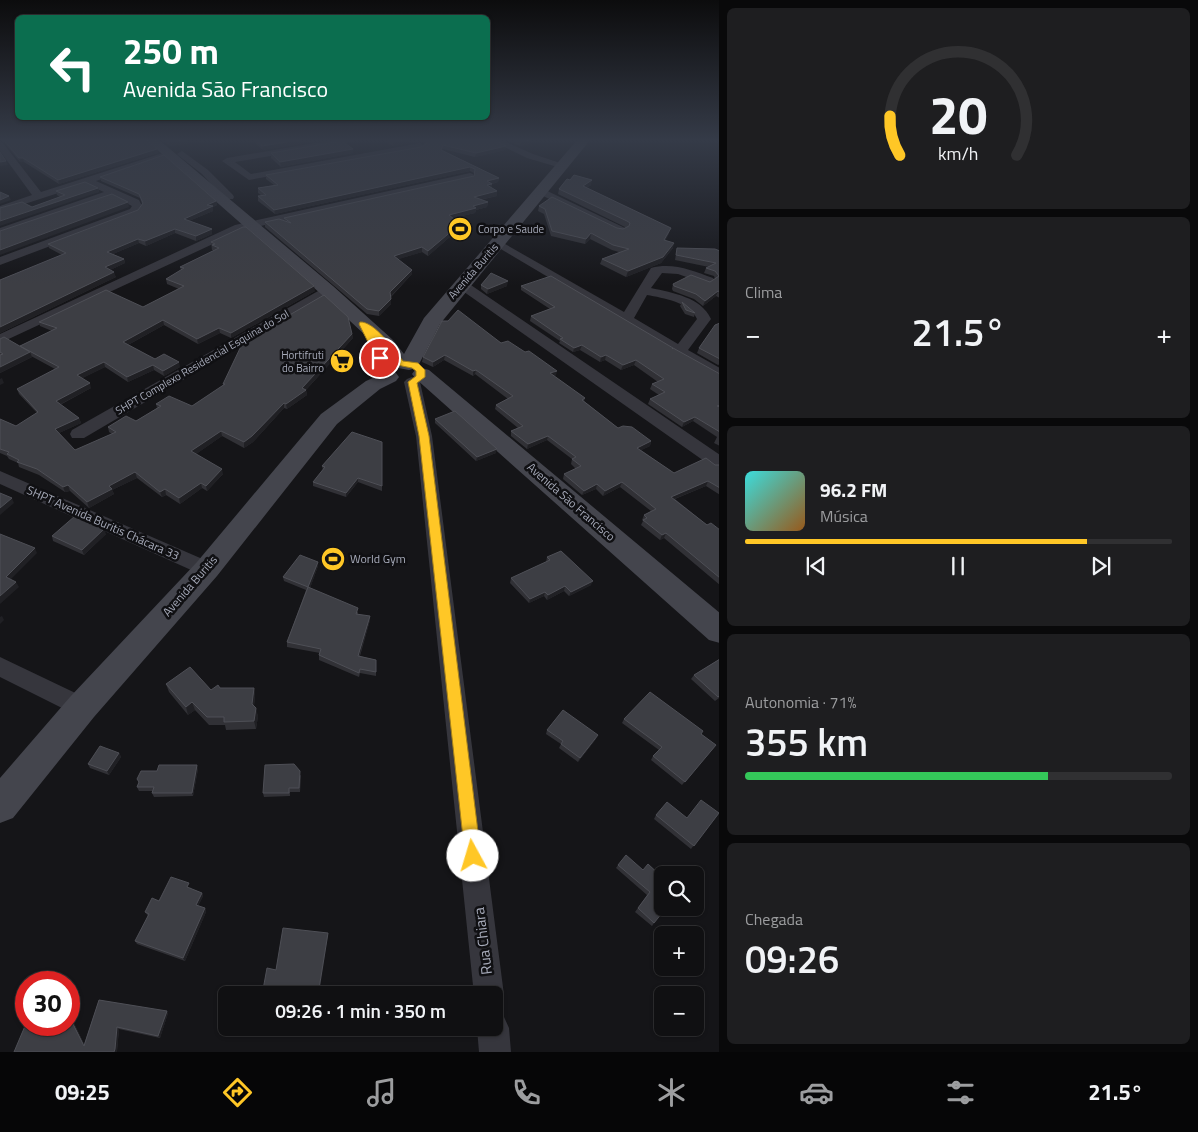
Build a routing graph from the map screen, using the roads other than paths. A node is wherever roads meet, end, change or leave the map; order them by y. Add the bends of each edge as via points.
1 (33, 188) edge
2 (64, 188) edge
3 (102, 188) edge
4 (214, 188) edge
5 (218, 188) edge
6 (414, 188) edge
7 (543, 188) edge
8 (541, 191) junction
9 (112, 193) junction
10 (39, 196) junction
11 (229, 197) dead end
12 (0, 210) edge
13 (249, 224) junction
14 (621, 230) edge
15 (0, 232) edge
16 (498, 243) junction
17 (0, 261) edge
18 (709, 280) edge
19 (461, 284) junction
20 (327, 290) junction
21 (644, 290) junction
22 (627, 318) junction
23 (0, 339) edge
24 (679, 350) junction
25 (403, 372) junction
26 (719, 375) edge
27 (78, 434) dead end
28 (719, 464) edge
29 (0, 477) edge
30 (207, 569) junction
31 (719, 631) edge
32 (0, 666) edge
33 (82, 707) junction
34 (0, 806) edge
35 (488, 986) edge
36 (494, 1036) edge
37 (495, 1052) edge

1 - 10 street
2 - 10 street
3 - 9 street
4 - 13 street, Avenida São Francisco
5 - 11 street
6 - 13 street
7 - 8 street, Avenida Buritis
8 - 14 street
8 - 16 street, Avenida Buritis
9 - 15 street
9 - 17 street via 135,202 136,208
10 - 12 street
13 - 20 street, Avenida São Francisco
13 - 23 street
16 - 19 street, Avenida Buritis
16 - 22 street
18 - 21 street via 658,269
19 - 25 street, Avenida Buritis via 431,322
19 - 28 street
20 - 25 street, Avenida São Francisco via 363,324
20 - 27 street, SHPT Complexo Residencial Esquina do Sol
21 - 22 street
21 - 24 street via 696,307 703,313 704,319
22 - 24 street
24 - 26 street
25 - 30 street, Avenida Buritis via 373,385 329,419
25 - 31 street, Avenida São Francisco
25 - 35 street, Rua Chiara via 424,436
29 - 30 street, SHPT Avenida Buritis Chácara 33
30 - 33 street, Avenida Buritis
32 - 33 street
33 - 34 street, Avenida Buritis
36 - 37 street

